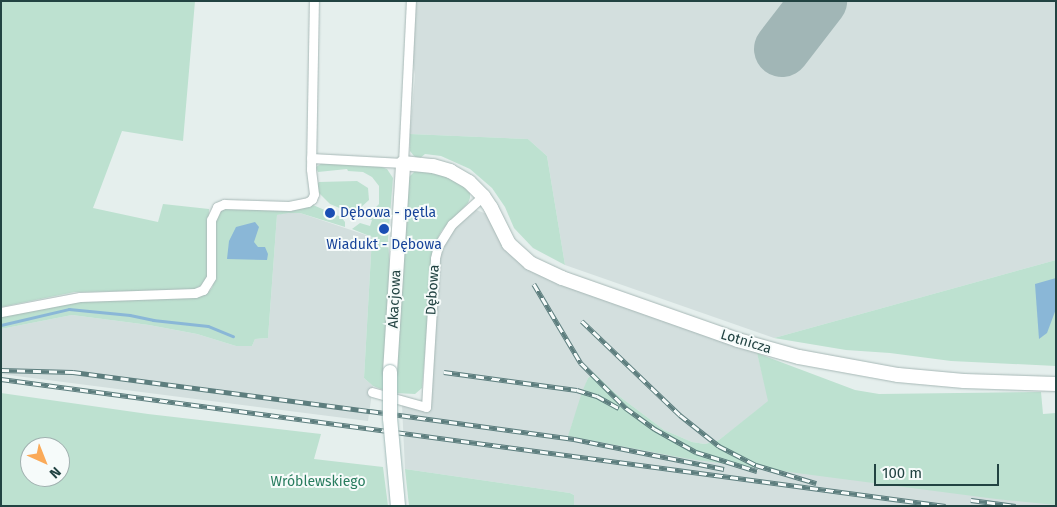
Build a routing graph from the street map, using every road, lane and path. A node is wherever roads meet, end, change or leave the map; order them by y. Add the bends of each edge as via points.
1 (314, 1) edge
2 (411, 1) edge
3 (311, 158) junction
4 (403, 163) junction
5 (483, 196) junction
6 (1, 312) edge
7 (1056, 384) edge
8 (372, 392) dead end
9 (398, 506) edge

1 - 3 street
2 - 4 street, Akacjowa
3 - 4 street
3 - 6 street via 314,194 308,202 289,206 224,204 217,207 212,220 211,277 203,290 196,293 80,296
4 - 5 street via 450,171 469,182
4 - 9 street, Akacjowa, bridge via 390,372 390,418
5 - 7 street, Lotnicza via 509,244 530,263 562,278 738,340 799,357 898,374 964,381
5 - 8 street, Dębowa via 452,224 438,246 426,408

